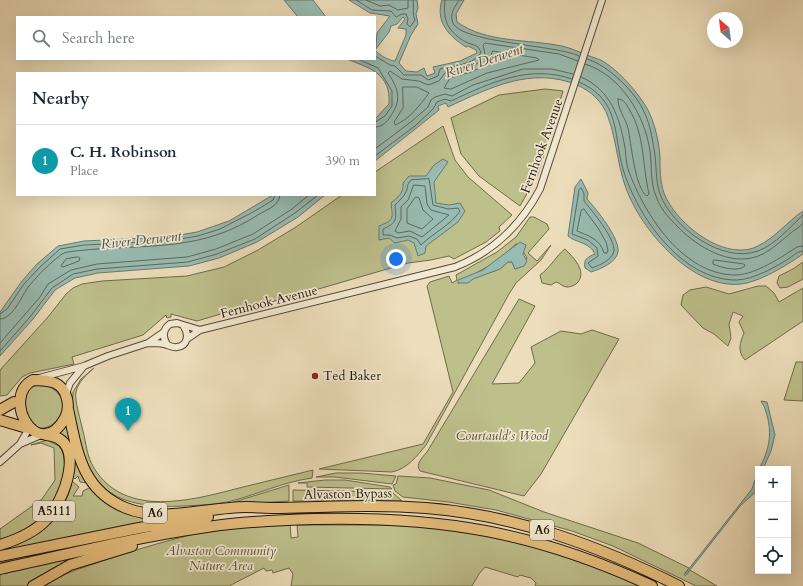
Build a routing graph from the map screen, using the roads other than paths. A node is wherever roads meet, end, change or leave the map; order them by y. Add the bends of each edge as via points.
1 (602, 0) edge
2 (184, 327) junction
3 (200, 330) junction
4 (164, 332) junction
5 (187, 339) junction
6 (148, 343) junction
7 (166, 344) junction
8 (84, 366) junction
9 (34, 380) junction
10 (66, 394) junction
11 (14, 402) junction
12 (68, 409) junction
13 (0, 410) edge
14 (0, 420) edge
15 (27, 429) junction
16 (43, 435) junction
17 (20, 444) junction
18 (0, 462) edge
19 (272, 508) junction
20 (182, 531) junction
21 (0, 545) edge
22 (0, 556) edge
23 (0, 569) edge
24 (33, 586) edge
25 (652, 586) edge
26 (679, 586) edge

1 - 3 street, Fernhook Avenue via 547,172 535,198 514,228 487,250 455,267
2 - 3 street, Fernhook Avenue
2 - 4 street, Fernhook Avenue via 174,323
2 - 5 street
3 - 5 street, Fernhook Avenue
4 - 6 street, Fernhook Avenue
4 - 7 street
5 - 7 street, Fernhook Avenue via 178,347
6 - 7 street, Fernhook Avenue
6 - 8 street, Fernhook Avenue
8 - 9 street, Fernhook Avenue
8 - 10 street, Fernhook Avenue via 70,383
9 - 10 highway via 56,383
9 - 11 highway via 20,388
10 - 12 highway
11 - 13 highway
11 - 15 highway via 16,413
12 - 16 highway via 61,425
12 - 19 highway, Alvaston Bypass / A6 via 85,473 103,494 120,505 139,511 163,513 245,507
14 - 15 highway
15 - 16 highway
15 - 17 street
16 - 17 street
16 - 21 highway, A5111 via 58,438 67,450 69,474 63,496 53,512 40,525 26,535
17 - 18 street
19 - 22 highway via 139,528
19 - 26 highway, Alvaston Bypass / A6 via 396,506 488,516 569,538
20 - 23 highway
20 - 24 highway, A6 via 70,565
20 - 25 highway, Alvaston Bypass / A6 via 269,520 368,519 438,522 494,531 545,544

